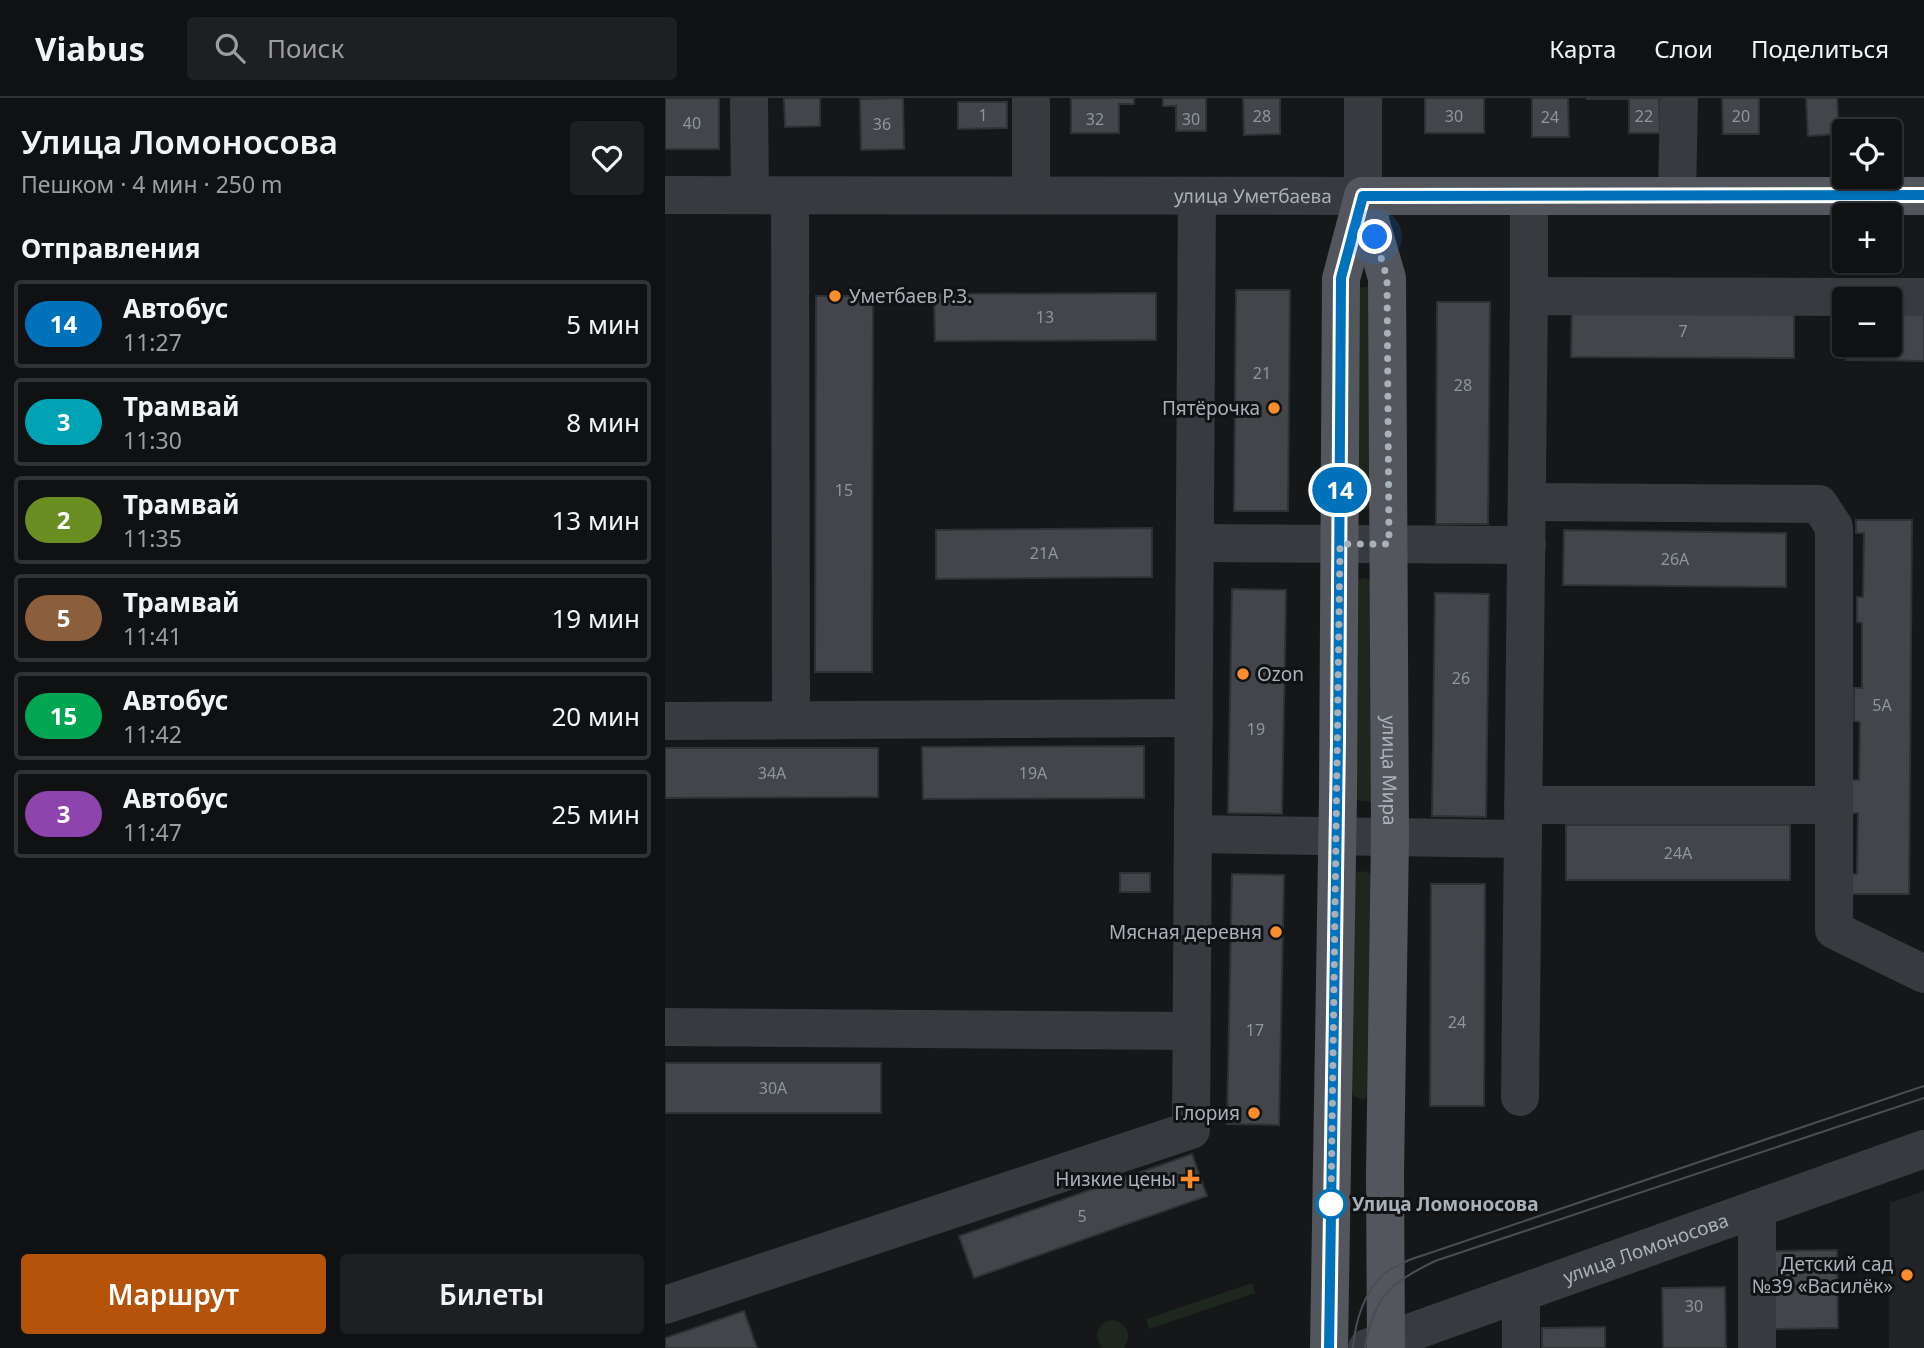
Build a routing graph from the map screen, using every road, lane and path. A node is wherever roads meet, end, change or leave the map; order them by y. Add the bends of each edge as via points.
1 (749, 98) edge
2 (1031, 98) edge
3 (1363, 98) edge
4 (1679, 98) edge
5 (665, 195) edge
6 (750, 195) junction
7 (1031, 195) junction
8 (1924, 195) edge
9 (790, 196) junction
10 (1197, 196) junction
11 (1363, 196) junction
12 (1529, 196) junction
13 (1677, 196) junction
14 (1529, 296) junction
15 (1924, 297) edge
16 (1527, 502) junction
17 (1195, 543) junction
18 (1340, 544) junction
19 (1389, 544) junction
20 (1527, 545) junction
21 (1194, 718) junction
22 (791, 720) junction
23 (665, 721) edge
24 (1834, 805) junction
25 (1523, 822) junction
26 (1193, 834) junction
27 (1337, 836) junction
28 (1390, 837) junction
29 (1924, 974) edge
30 (665, 1027) edge
31 (1191, 1031) junction
32 (1520, 1097) dead end
33 (1924, 1149) edge
34 (1757, 1209) junction
35 (1521, 1293) junction
36 (665, 1305) edge
37 (1379, 1346) edge
38 (1329, 1348) edge
39 (1521, 1348) edge
40 (1758, 1348) edge

1 - 6 street
2 - 7 street
3 - 11 street, улица Мира
4 - 13 street
5 - 6 street, улица Уметбаева
6 - 9 street, улица Уметбаева
7 - 9 street, улица Уметбаева
7 - 10 street, улица Уметбаева
8 - 13 main road, улица Уметбаева
9 - 22 street
10 - 11 street, улица Уметбаева
10 - 17 street
11 - 12 main road, улица Уметбаева
11 - 18 main road, улица Мира via 1341,278
11 - 19 main road, улица Мира via 1387,278
12 - 13 main road, улица Уметбаева
12 - 14 street
14 - 15 street
14 - 16 street
16 - 20 street
16 - 24 street via 1819,504 1834,527
17 - 18 street
17 - 21 street
18 - 19 street
18 - 27 main road, улица Мира
19 - 20 street
19 - 28 main road, улица Мира
20 - 25 street
21 - 22 street
21 - 26 street
22 - 23 street
24 - 25 street
24 - 29 street via 1834,930
25 - 28 street
25 - 32 street
26 - 27 street
26 - 31 street
27 - 28 street
27 - 38 main road, улица Мира
28 - 37 main road, улица Мира
30 - 31 street
31 - 36 street via 1191,1130
33 - 34 street, улица Ломоносова
34 - 35 street, улица Ломоносова
34 - 40 street
35 - 37 street, улица Ломоносова
35 - 39 street

